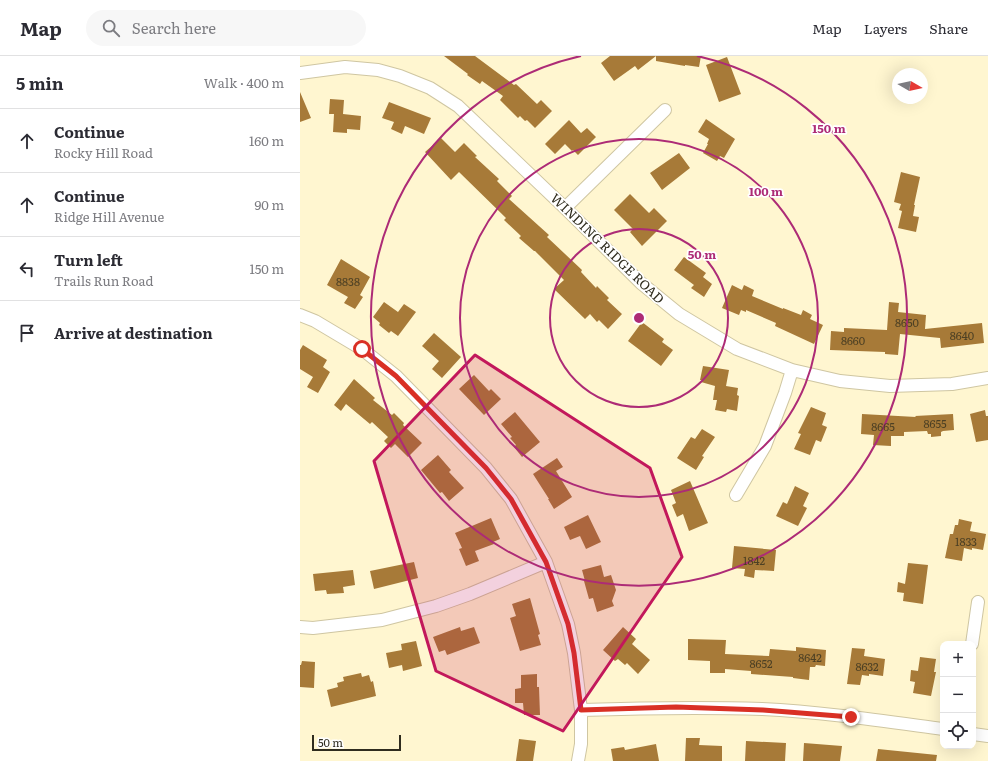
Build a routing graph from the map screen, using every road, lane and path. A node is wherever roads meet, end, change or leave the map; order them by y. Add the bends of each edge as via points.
1 (300, 73) edge
2 (665, 110) dead end
3 (565, 208) junction
4 (300, 314) edge
5 (792, 370) junction
6 (988, 378) edge
7 (736, 495) dead end
8 (546, 562) junction
9 (978, 602) dead end
10 (300, 627) edge
11 (972, 641) edge
12 (581, 710) junction
13 (940, 729) edge
14 (976, 734) edge
15 (988, 736) edge
16 (578, 761) edge

1 - 3 street, WINDING RIDGE ROAD via 345,67 378,70 430,88 458,106
2 - 3 street
3 - 5 street, WINDING RIDGE ROAD via 640,283 679,314 736,349
4 - 8 street via 362,349 396,376 486,468 511,499
5 - 6 street, WINDING RIDGE ROAD via 840,381 890,386 952,384
5 - 7 street via 765,446
8 - 10 street via 436,606 382,620 313,628
8 - 12 street via 568,624
9 - 11 street
12 - 13 street via 676,707 763,710 851,717
12 - 16 street
14 - 15 street

